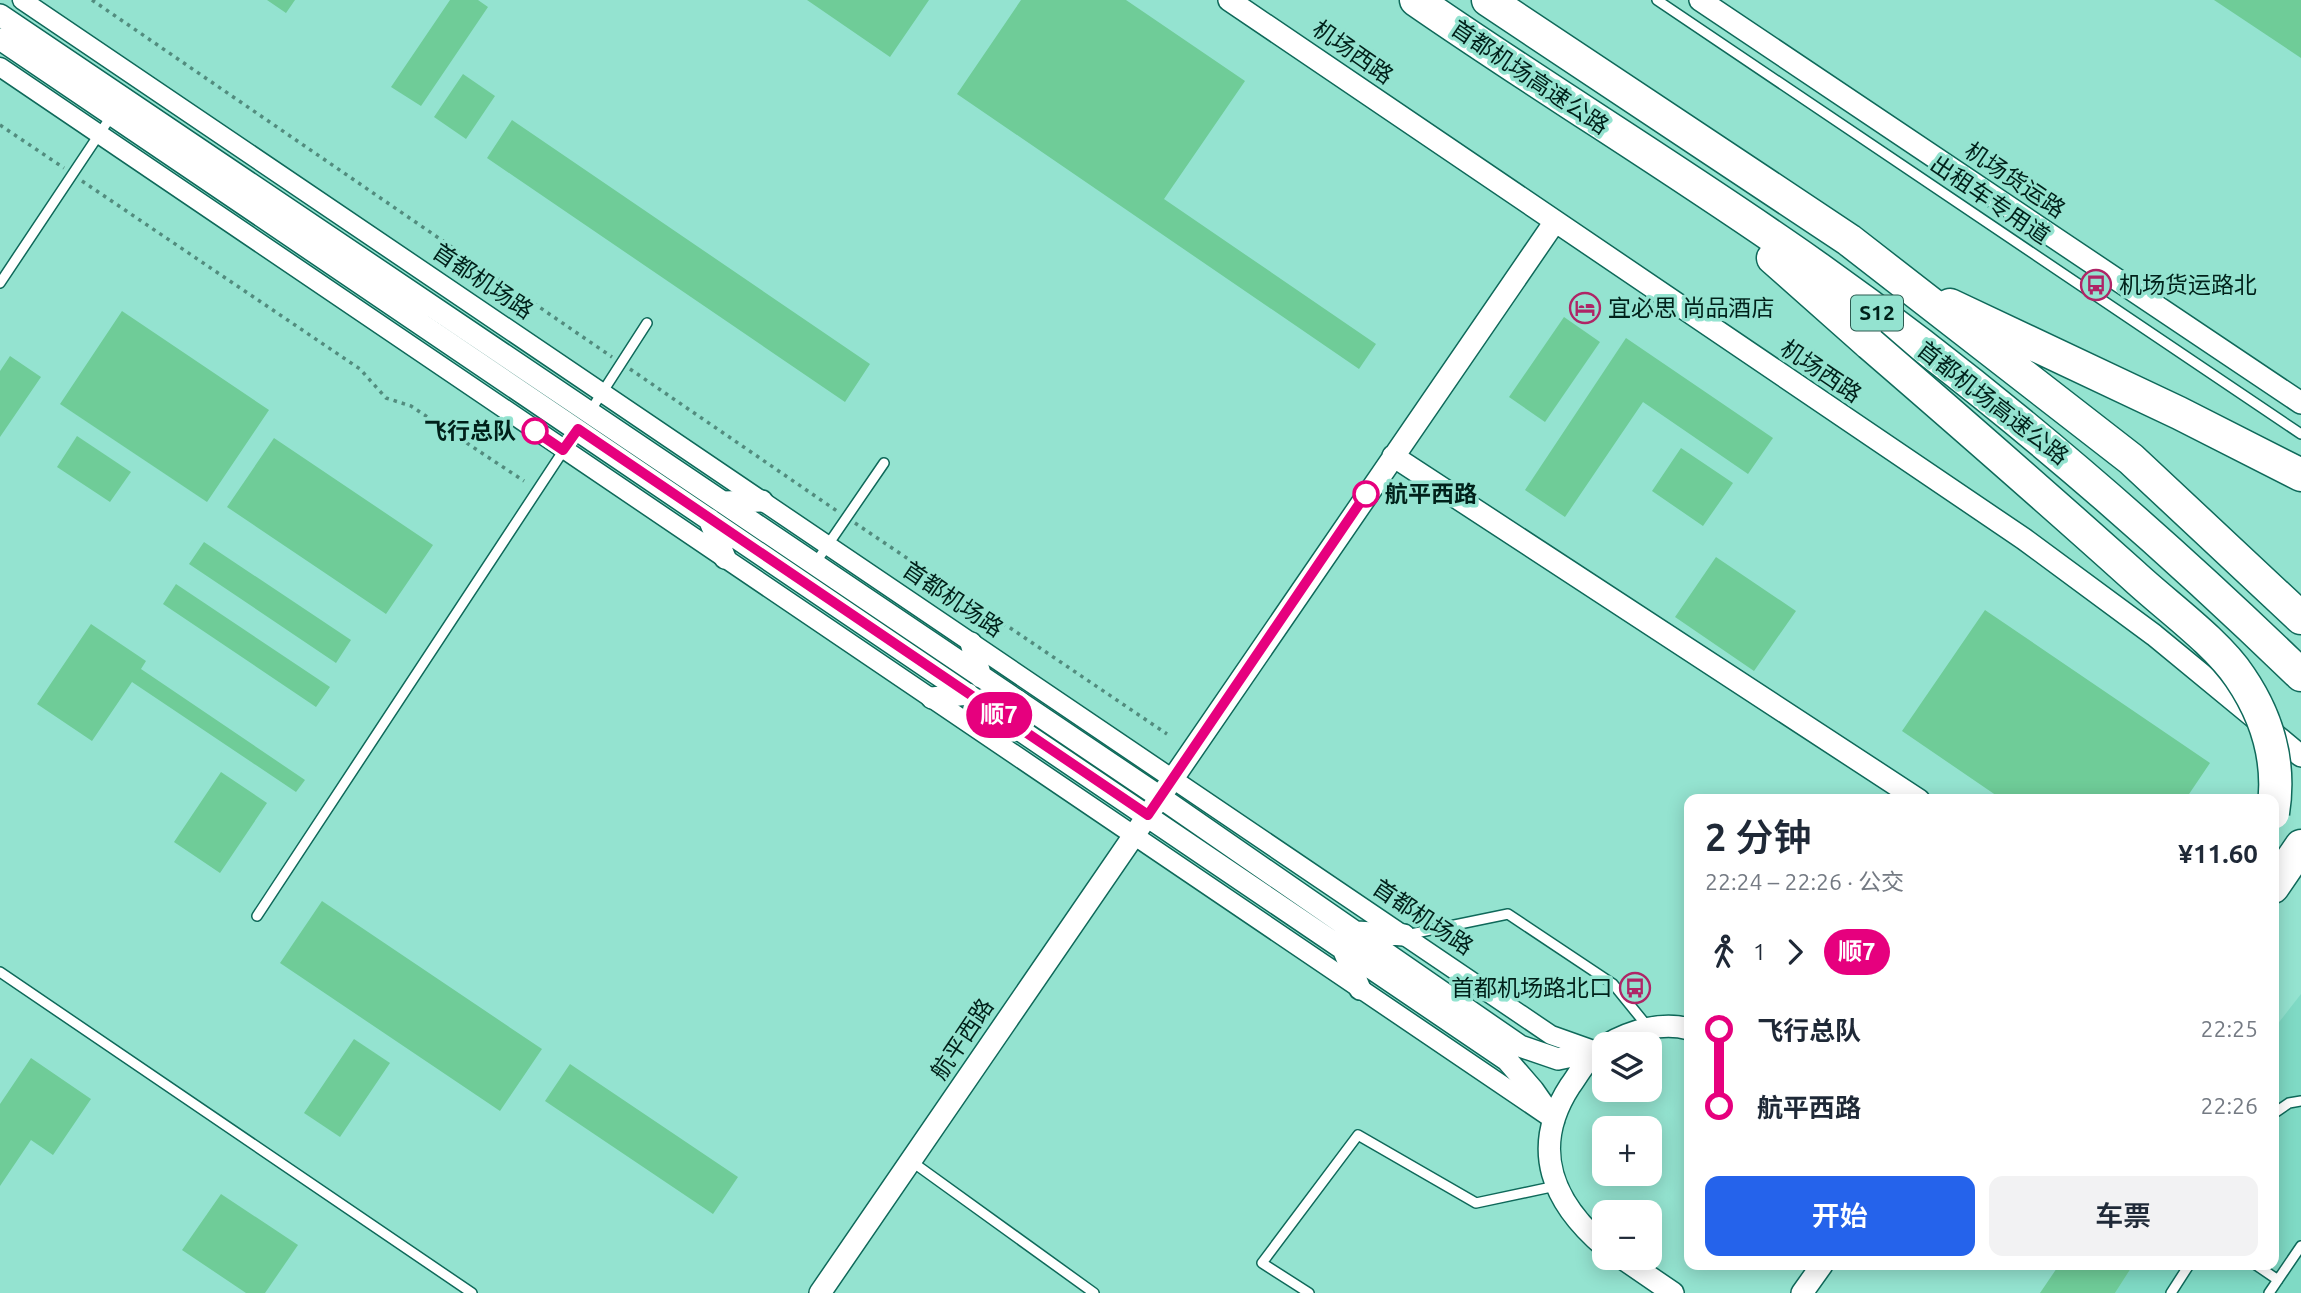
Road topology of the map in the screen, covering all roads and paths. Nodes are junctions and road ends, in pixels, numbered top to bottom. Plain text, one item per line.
1 (22, 0) edge
2 (1229, 0) edge
3 (1416, 0) edge
4 (1488, 0) edge
5 (1657, 0) edge
6 (1700, 0) edge
7 (0, 15) edge
8 (0, 40) edge
9 (0, 67) edge
10 (117, 107) junction
11 (0, 125) edge
12 (98, 134) junction
13 (72, 174) junction
14 (1703, 192) junction
15 (1554, 223) junction
16 (0, 282) edge
17 (1912, 288) junction
18 (647, 323) dead end
19 (602, 392) junction
20 (2301, 403) edge
21 (583, 421) junction
22 (2301, 434) edge
23 (563, 450) junction
24 (1393, 456) junction
25 (884, 463) dead end
26 (2301, 475) edge
27 (524, 481) dead end
28 (762, 501) junction
29 (715, 510) junction
30 (828, 546) junction
31 (725, 558) junction
32 (809, 573) junction
33 (2301, 618) edge
34 (971, 643) junction
35 (2301, 675) edge
36 (981, 677) junction
37 (968, 694) junction
38 (932, 698) junction
39 (2301, 756) edge
40 (1910, 794) edge
41 (2275, 794) edge
42 (1160, 797) junction
43 (1134, 834) junction
44 (2301, 846) edge
45 (2279, 878) edge
46 (257, 916) dead end
47 (1404, 935) junction
48 (1349, 940) junction
49 (0, 972) edge
50 (1360, 989) junction
51 (1649, 1028) junction
52 (1684, 1029) edge
53 (1635, 1032) edge
54 (1592, 1045) edge
55 (1592, 1050) edge
56 (1592, 1060) edge
57 (2301, 1101) edge
58 (2279, 1110) edge
59 (1554, 1120) junction
60 (911, 1161) junction
61 (1556, 1186) junction
62 (1592, 1235) edge
63 (2301, 1246) edge
64 (1639, 1270) edge
65 (1818, 1270) edge
66 (2186, 1270) edge
67 (2263, 1270) edge
68 (2278, 1280) junction
69 (472, 1293) edge
70 (820, 1293) edge
71 (1094, 1293) edge
72 (1308, 1293) edge
73 (1673, 1293) edge
74 (1802, 1293) edge
75 (2171, 1293) edge
76 (2269, 1293) edge

1 - 19 street, 首都机场路
2 - 15 street, 机场西路
3 - 14 highway, 首都机场高速公路 / S12
4 - 17 highway, 首都机场高速公路 / S12
5 - 22 lane, 出租车专用道
6 - 20 street, 机场货运路
7 - 10 street, 首都机场路
8 - 10 street, 首都机场路
9 - 12 street
10 - 12 lane
10 - 21 street, 首都机场路
11 - 13 path
12 - 13 lane
12 - 23 street
13 - 16 lane
13 - 27 path
14 - 35 highway, 首都机场高速公路 / S12
14 - 41 highway, bridge
15 - 24 street, 航平西路
15 - 39 street, 机场西路
17 - 26 highway
17 - 33 highway, 首都机场高速公路 / S12
18 - 19 lane
19 - 21 lane
19 - 28 street, 首都机场路
21 - 23 lane
21 - 29 street, 首都机场路
23 - 31 street
23 - 46 lane
24 - 40 street
24 - 42 street, 航平西路
25 - 30 lane
28 - 29 street
28 - 30 street, 首都机场路
29 - 31 street
29 - 32 street, 首都机场路
30 - 32 lane
30 - 34 street, 首都机场路
31 - 38 street
32 - 36 street, 首都机场路
32 - 37 street, 首都机场路
34 - 36 street
34 - 42 street, 首都机场路
36 - 42 street, 首都机场路
37 - 38 street
37 - 42 street, 首都机场路
38 - 43 street
42 - 43 street, 航平西路
42 - 47 street, 首都机场路
42 - 48 street, 首都机场路
43 - 50 street
43 - 60 street, 航平西路
44 - 45 highway
47 - 48 street
47 - 51 lane
47 - 54 street, 首都机场路
48 - 50 street
48 - 55 street, 首都机场路
48 - 59 street, 首都机场路
49 - 69 lane
50 - 59 street
51 - 52 street
51 - 53 street
56 - 59 street
57 - 58 lane
59 - 61 street
60 - 70 street, 航平西路
60 - 71 lane
61 - 62 street
61 - 72 lane
63 - 68 lane
64 - 73 street
65 - 74 street
66 - 75 lane
67 - 68 lane
68 - 76 lane

